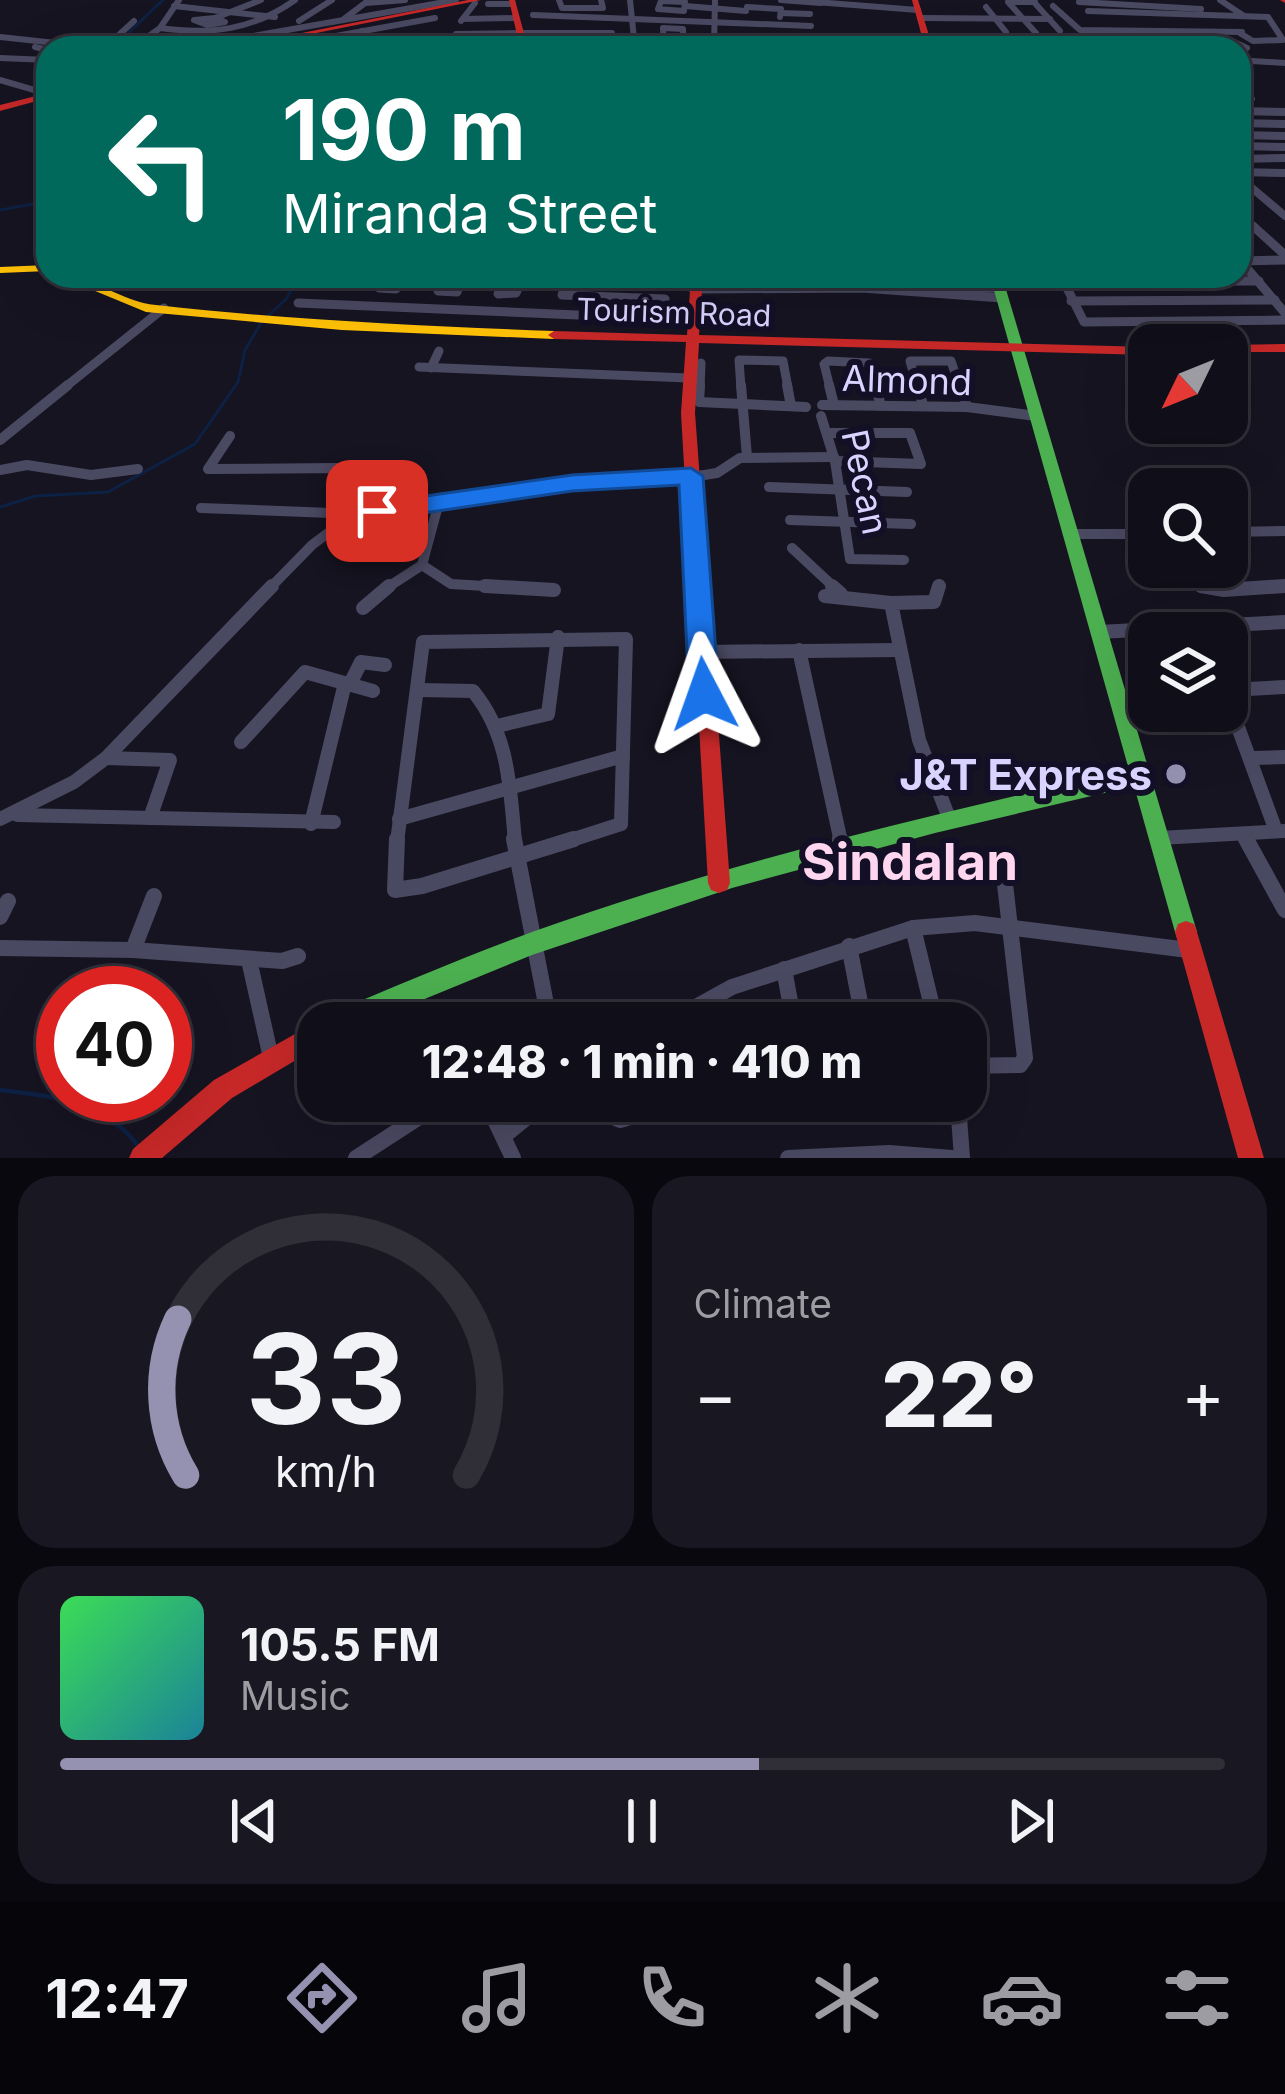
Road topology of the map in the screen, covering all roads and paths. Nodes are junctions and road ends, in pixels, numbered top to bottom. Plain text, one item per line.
1 (261, 0) edge
2 (295, 0) edge
3 (332, 0) edge
4 (402, 0) edge
5 (559, 0) edge
6 (601, 0) edge
7 (630, 0) edge
8 (781, 0) edge
9 (1220, 0) edge
10 (811, 1) edge
11 (999, 1) edge
12 (1034, 1) edge
13 (367, 2) edge
14 (1008, 2) edge
15 (1079, 2) edge
16 (177, 3) edge
17 (715, 4) edge
18 (686, 6) dead end
19 (986, 7) dead end
20 (918, 9) edge
21 (1232, 9) junction
22 (450, 10) edge
23 (235, 11) junction
24 (1088, 11) junction
25 (580, 12) junction
26 (811, 14) junction
27 (272, 16) junction
28 (631, 16) junction
29 (1244, 16) junction
30 (1021, 18) junction
31 (215, 19) dead end
32 (994, 19) junction
33 (1050, 19) junction
34 (1095, 19) junction
35 (343, 20) junction
36 (134, 21) dead end
37 (715, 22) junction
38 (521, 23) edge
39 (398, 24) junction
40 (605, 26) dead end
41 (380, 27) junction
42 (160, 28) junction
43 (1277, 29) junction
44 (363, 30) junction
45 (1105, 30) junction
46 (312, 32) edge
47 (1006, 32) dead end
48 (1060, 32) dead end
49 (345, 33) junction
50 (612, 33) dead end
51 (1036, 33) dead end
52 (456, 34) dead end
53 (118, 36) edge
54 (149, 36) edge
55 (280, 36) edge
56 (342, 36) edge
57 (357, 36) edge
58 (373, 36) edge
59 (390, 36) edge
60 (409, 36) edge
61 (424, 36) edge
62 (472, 36) edge
63 (580, 36) edge
64 (634, 36) edge
65 (662, 36) edge
66 (683, 36) edge
67 (715, 36) edge
68 (1110, 36) edge
69 (0, 37) edge
70 (36, 43) edge
71 (0, 58) edge
72 (36, 60) edge
73 (1251, 61) edge
74 (1285, 63) edge
75 (1, 81) edge
76 (21, 86) junction
77 (0, 91) edge
78 (36, 91) edge
79 (36, 98) edge
80 (0, 108) edge
81 (1251, 111) edge
82 (1285, 112) edge
83 (1251, 124) edge
84 (1285, 124) edge
85 (1251, 135) edge
86 (1285, 136) edge
87 (1251, 146) edge
88 (1285, 147) edge
89 (1285, 158) edge
90 (1251, 159) edge
91 (1256, 159) junction
92 (1274, 173) junction
93 (1251, 174) edge
94 (1285, 178) edge
95 (1251, 186) edge
96 (1285, 216) edge
97 (1251, 225) edge
98 (1285, 258) edge
99 (1251, 260) edge
100 (36, 271) edge
101 (0, 272) edge
102 (1251, 272) edge
103 (1251, 281) edge
104 (1259, 281) junction
105 (91, 288) edge
106 (110, 288) edge
107 (564, 288) edge
108 (606, 288) edge
109 (683, 288) edge
110 (868, 288) edge
111 (999, 288) edge
112 (1066, 288) edge
113 (601, 297) junction
114 (665, 299) dead end
115 (1275, 300) junction
116 (1071, 301) junction
117 (298, 303) dead end
118 (161, 308) junction
119 (1285, 316) edge
120 (692, 332) junction
121 (1017, 345) junction
122 (1128, 348) edge
123 (1248, 348) edge
124 (1285, 348) edge
125 (439, 351) dead end
126 (701, 363) dead end
127 (688, 378) junction
128 (742, 404) junction
129 (923, 405) junction
130 (791, 406) junction
131 (880, 406) junction
132 (967, 407) junction
133 (825, 408) junction
134 (1035, 413) junction
135 (827, 433) junction
136 (230, 436) dead end
137 (0, 440) edge
138 (747, 457) junction
139 (835, 459) junction
140 (138, 469) dead end
141 (0, 470) edge
142 (694, 476) junction
143 (769, 487) dead end
144 (838, 490) junction
145 (907, 492) dead end
146 (439, 502) junction
147 (200, 508) dead end
148 (334, 519) junction
149 (790, 520) dead end
150 (845, 523) junction
151 (911, 524) dead end
152 (1285, 531) edge
153 (1248, 532) edge
154 (1070, 534) junction
155 (1128, 534) edge
156 (791, 548) dead end
157 (904, 560) dead end
158 (422, 565) junction
159 (939, 585) dead end
160 (1285, 586) edge
161 (1248, 587) edge
162 (1198, 588) edge
163 (1229, 588) edge
164 (554, 590) dead end
165 (891, 603) junction
166 (363, 608) dead end
167 (1285, 622) edge
168 (1248, 625) edge
169 (1128, 631) edge
170 (1099, 632) junction
171 (558, 637) junction
172 (799, 650) junction
173 (897, 650) junction
174 (701, 652) junction
175 (385, 664) dead end
176 (347, 684) junction
177 (1285, 687) edge
178 (418, 690) junction
179 (373, 691) dead end
180 (1248, 691) edge
181 (497, 726) junction
182 (1242, 732) edge
183 (241, 742) dead end
184 (622, 756) junction
185 (1285, 757) edge
186 (106, 758) junction
187 (1253, 758) junction
188 (1139, 772) junction
189 (511, 787) junction
190 (5, 817) edge
191 (151, 818) junction
192 (949, 818) junction
193 (400, 819) junction
194 (334, 822) dead end
195 (311, 824) junction
196 (1281, 831) edge
197 (1244, 836) junction
198 (1158, 838) junction
199 (842, 846) junction
200 (516, 858) junction
201 (718, 884) junction
202 (1005, 884) dead end
203 (154, 896) dead end
204 (1285, 910) edge
205 (913, 928) junction
206 (1013, 928) junction
207 (532, 942) junction
208 (849, 946) junction
209 (0, 948) edge
210 (133, 950) junction
211 (1188, 950) junction
212 (298, 956) dead end
213 (249, 959) junction
214 (784, 968) junction
215 (384, 1002) edge
216 (545, 1002) edge
217 (705, 1002) edge
218 (790, 1002) edge
219 (860, 1002) edge
220 (931, 1002) edge
221 (297, 1044) edge
222 (271, 1058) junction
223 (987, 1066) edge
224 (412, 1122) edge
225 (498, 1122) edge
226 (521, 1122) edge
227 (959, 1122) edge
228 (505, 1135) junction
229 (889, 1155) edge
230 (142, 1158) edge
231 (356, 1158) edge
232 (513, 1158) edge
233 (790, 1158) edge
234 (952, 1158) edge
235 (962, 1158) edge
236 (1251, 1158) edge

1 - 23 street
2 - 27 street
3 - 46 street
4 - 13 street
5 - 25 street
6 - 25 street
7 - 28 street
8 - 10 street
9 - 21 street
10 - 20 street
10 - 26 street
11 - 14 street
12 - 14 street
12 - 33 street
13 - 35 street
14 - 30 street
15 - 21 street
15 - 24 street
15 - 45 street
16 - 23 street
16 - 42 street
17 - 18 street
17 - 26 street
17 - 37 street
19 - 32 street
20 - 32 street
21 - 29 street
22 - 35 street
22 - 38 street
22 - 38 street
22 - 39 street
22 - 46 main road
22 - 60 street
22 - 61 street
23 - 27 street
23 - 31 street
24 - 29 street
24 - 34 street
25 - 28 street
25 - 38 street
26 - 37 street
27 - 42 street
27 - 46 street
28 - 37 street
28 - 64 street
29 - 43 street
30 - 32 street
30 - 33 street
30 - 51 street
32 - 47 street
33 - 48 street
34 - 43 street
34 - 45 street
35 - 46 street
35 - 46 street
36 - 53 street
37 - 67 street
38 - 40 street
38 - 50 street
38 - 52 street
38 - 62 street
38 - 63 street
39 - 41 street
39 - 59 street
41 - 44 street
41 - 58 street
42 - 54 street
43 - 45 street
44 - 49 street
44 - 57 street
45 - 68 street
46 - 49 street
46 - 55 street
49 - 56 street
65 - 66 street
69 - 70 street
71 - 72 street
73 - 74 street
75 - 76 street
76 - 77 street
76 - 78 street
79 - 80 main road
81 - 82 street
83 - 84 street
85 - 86 street
87 - 88 street
89 - 91 street
90 - 91 street
91 - 92 street
92 - 93 street
92 - 94 street
95 - 96 street
97 - 98 street
98 - 99 street
100 - 101 main road
102 - 104 street
103 - 104 street
104 - 115 street
105 - 118 main road, Tourism Road
106 - 118 main road, Tourism Road
107 - 113 street
108 - 113 street
109 - 120 main road
110 - 111 street
111 - 121 main road
112 - 116 street
113 - 114 street
115 - 116 street
115 - 119 street
116 - 119 street
117 - 120 street
118 - 120 main road, Tourism Road
118 - 137 street
120 - 121 main road, Tourism Road
120 - 127 main road
121 - 122 main road, Tourism Road
121 - 134 main road
123 - 124 main road
125 - 127 street
126 - 128 street, Almond
127 - 142 main road
128 - 130 street, Almond
128 - 130 street
128 - 138 street
129 - 131 street, Almond
129 - 132 street, Almond
129 - 132 street
130 - 133 street, Almond
131 - 133 street, Almond
131 - 133 street, Pecan
132 - 134 street, Almond
133 - 135 street, Pecan
134 - 154 main road
135 - 139 street, Pecan
135 - 139 street
136 - 148 street
138 - 139 street
138 - 142 street
139 - 144 street, Pecan
140 - 141 street
142 - 146 street
142 - 174 main road
143 - 144 street
144 - 145 street
144 - 150 street, Pecan
146 - 148 street
146 - 158 street
147 - 148 street
148 - 186 street
149 - 150 street
150 - 151 street
150 - 157 street, Pecan
152 - 153 street
154 - 155 street
154 - 170 main road
156 - 165 street
158 - 164 street
158 - 166 street
159 - 165 street
160 - 161 street
162 - 163 street
165 - 173 street
167 - 168 street
169 - 170 street
170 - 188 main road
171 - 178 street
171 - 181 street
171 - 184 street
172 - 173 street
172 - 174 street
172 - 199 street
173 - 192 street
174 - 201 main road
175 - 176 street
176 - 179 street
176 - 183 street
176 - 195 street
177 - 180 street
178 - 181 street
178 - 193 street
181 - 189 street
182 - 187 street
184 - 189 street
184 - 200 street
185 - 187 street
186 - 190 street
186 - 191 street
187 - 196 street
188 - 192 main road
188 - 198 main road
189 - 193 street
189 - 200 street
190 - 191 street
191 - 195 street
192 - 199 main road
193 - 200 street
194 - 195 street
196 - 197 street
197 - 198 street
197 - 204 street
198 - 211 main road
199 - 201 main road
200 - 207 street
201 - 207 main road
202 - 206 street
203 - 210 street
205 - 206 street
205 - 208 street
205 - 220 street
206 - 211 street
206 - 223 street
207 - 215 main road
207 - 216 street
208 - 214 street
208 - 219 street
209 - 210 street
210 - 213 street
211 - 236 main road
212 - 213 street
213 - 222 street
214 - 217 street
214 - 218 street
221 - 222 main road
222 - 230 main road
224 - 231 street
225 - 228 street
226 - 228 street
227 - 235 street
228 - 232 street
229 - 233 street
229 - 234 street

